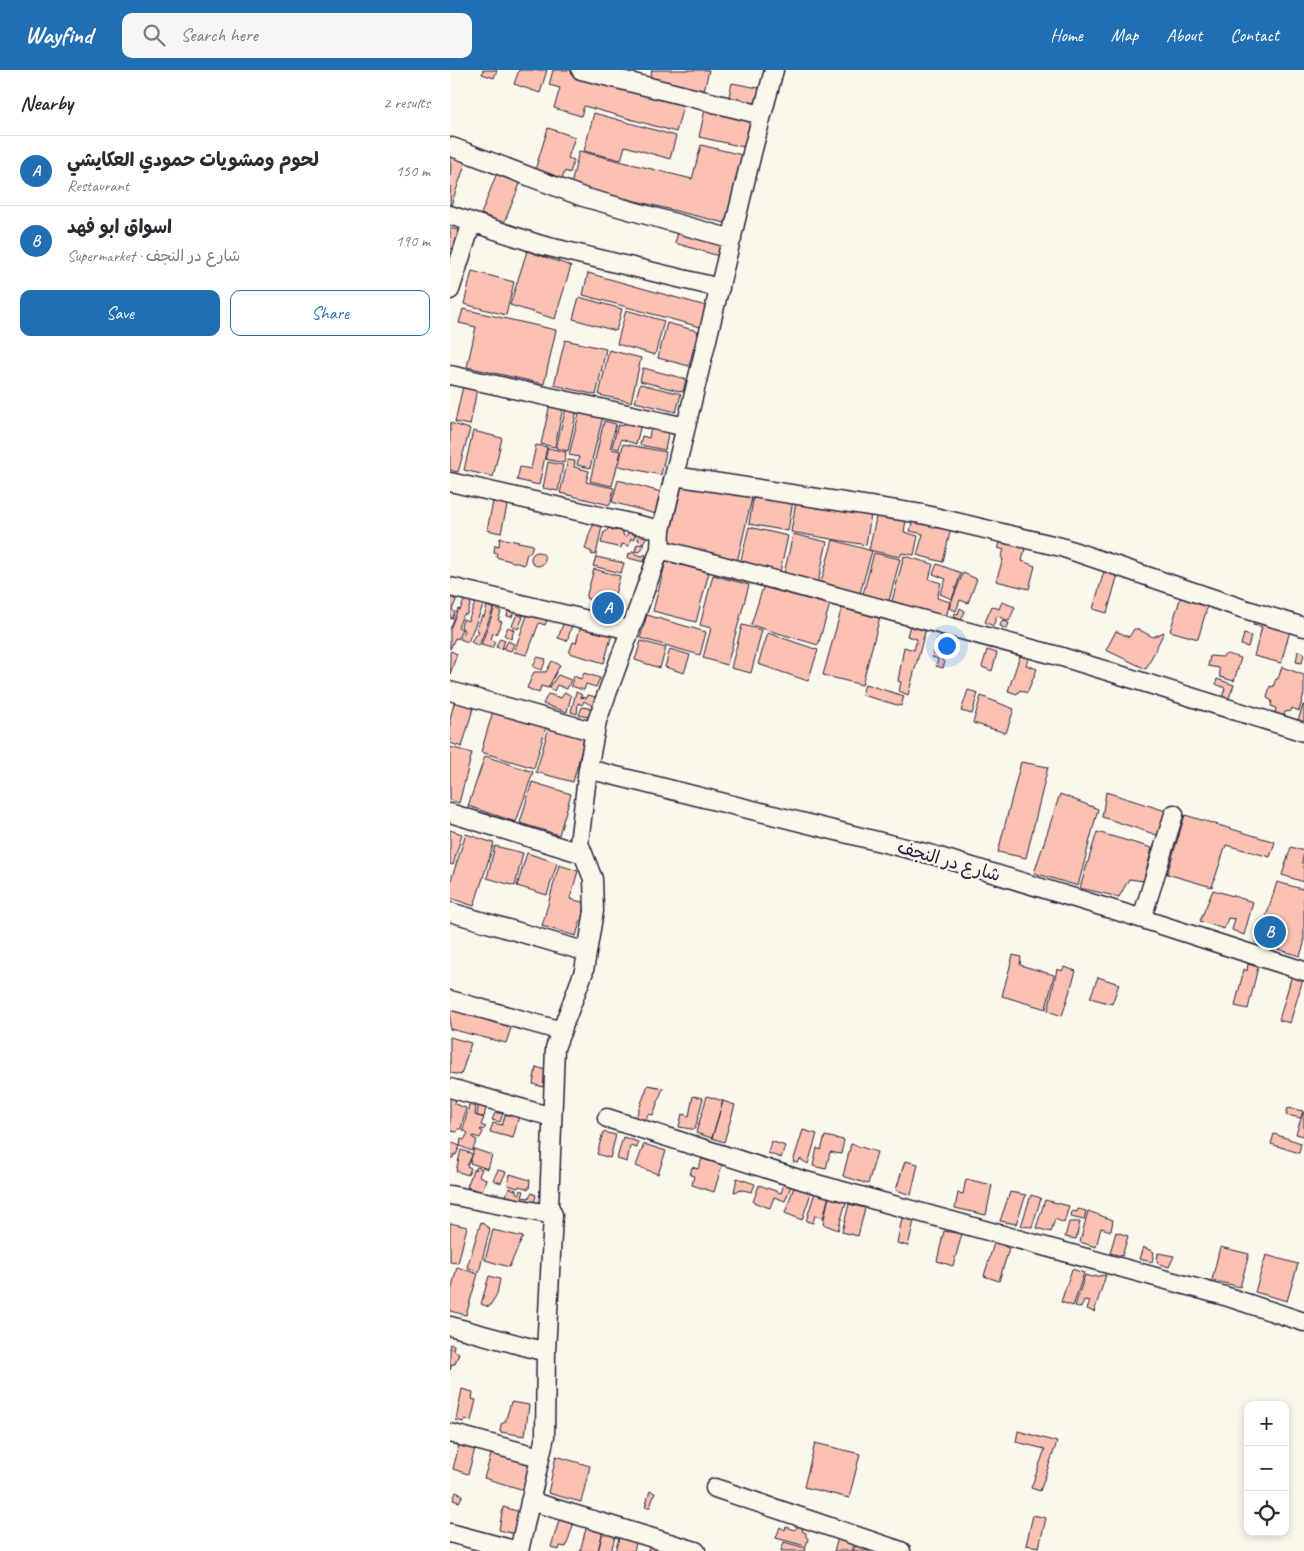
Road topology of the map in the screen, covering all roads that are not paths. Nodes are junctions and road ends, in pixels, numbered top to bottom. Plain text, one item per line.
1 (581, 70) edge
2 (774, 70) edge
3 (762, 115) junction
4 (452, 147) dead end
5 (450, 215) edge
6 (472, 222) junction
7 (732, 239) junction
8 (720, 288) junction
9 (450, 290) edge
10 (450, 375) edge
11 (686, 427) junction
12 (674, 476) junction
13 (450, 482) edge
14 (661, 530) junction
15 (660, 549) junction
16 (450, 587) edge
17 (1304, 627) edge
18 (630, 630) junction
19 (450, 691) edge
20 (595, 732) junction
21 (1304, 732) edge
22 (588, 769) junction
23 (450, 813) edge
24 (1174, 814) dead end
25 (583, 854) junction
26 (450, 912) edge
27 (1142, 918) junction
28 (587, 952) junction
29 (1304, 971) edge
30 (450, 1000) edge
31 (562, 1031) junction
32 (450, 1088) edge
33 (552, 1117) junction
34 (606, 1118) dead end
35 (450, 1195) edge
36 (553, 1215) junction
37 (1304, 1322) edge
38 (450, 1326) edge
39 (546, 1352) junction
40 (450, 1433) edge
41 (540, 1457) junction
42 (715, 1488) dead end
43 (530, 1501) junction
44 (450, 1533) edge
45 (518, 1551) edge
46 (696, 1551) edge
47 (901, 1551) edge

1 - 3 street
2 - 3 street
3 - 7 street
4 - 7 street
5 - 6 street
6 - 8 street
6 - 9 street
7 - 8 street
8 - 11 street
10 - 11 street
11 - 12 street
12 - 14 street
12 - 17 street
13 - 14 street
14 - 15 street
15 - 18 street
15 - 21 street
16 - 18 street
18 - 20 street
19 - 20 street
20 - 22 street
22 - 25 street
22 - 27 street, شارع در النجف
23 - 25 street
24 - 27 street
25 - 28 street
26 - 28 street
27 - 29 street, شارع در النجف
28 - 31 street
30 - 31 street
31 - 33 street
32 - 33 street
33 - 36 street
34 - 37 street
35 - 36 street
36 - 39 street
38 - 39 street
39 - 41 street
40 - 41 street
41 - 43 street
42 - 47 street
43 - 45 street
43 - 46 street
44 - 45 street

